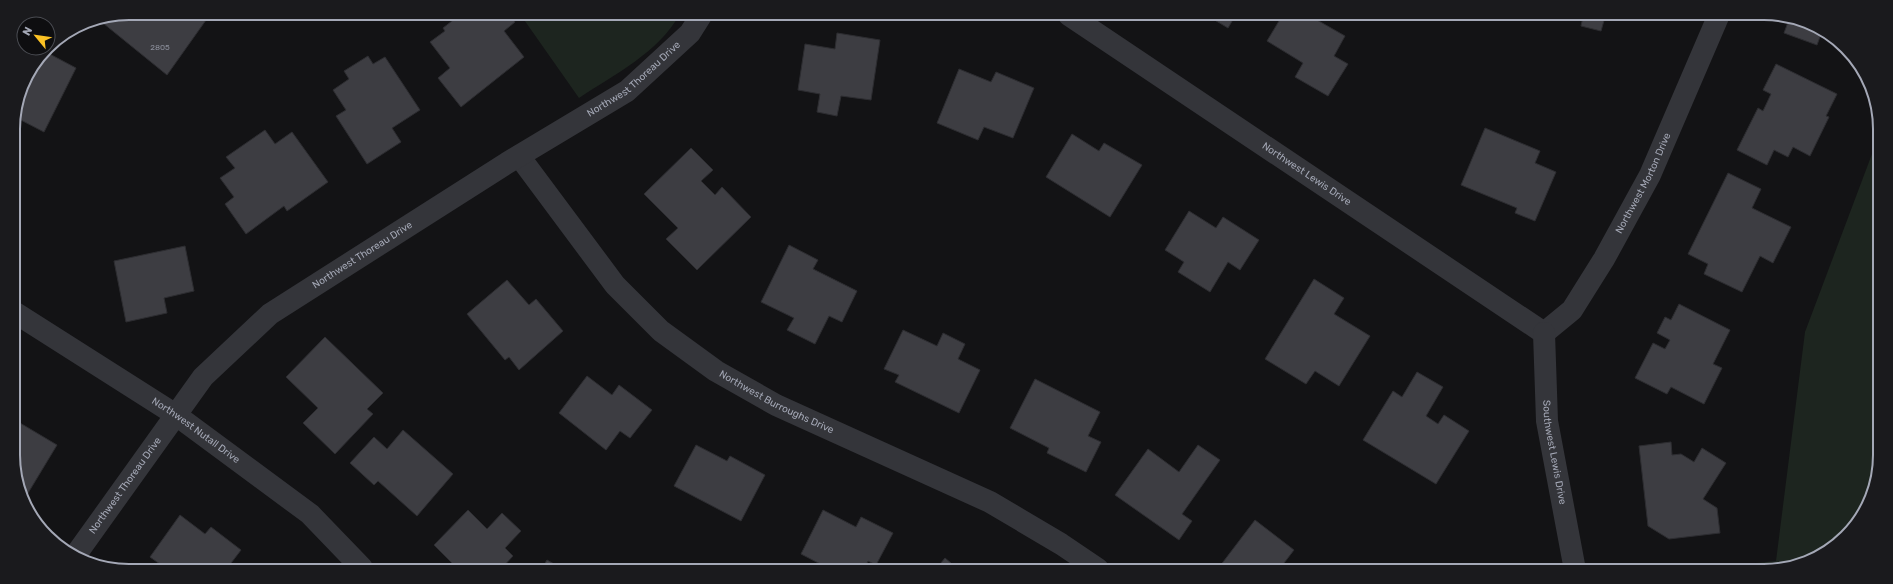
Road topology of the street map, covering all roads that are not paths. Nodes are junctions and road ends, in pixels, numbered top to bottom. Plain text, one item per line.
1 (698, 20) edge
2 (1076, 20) edge
3 (1717, 20) edge
4 (519, 156) junction
5 (20, 316) edge
6 (1544, 333) junction
7 (176, 415) junction
8 (78, 551) edge
9 (358, 564) edge
10 (1091, 564) edge
11 (1574, 564) edge

1 - 4 street, Northwest Thoreau Drive
2 - 6 street, Northwest Lewis Drive
3 - 6 street, Northwest Morton Drive
4 - 7 street, Northwest Thoreau Drive
4 - 10 street, Northwest Burroughs Drive
5 - 7 street, Northwest Nutall Drive
6 - 11 street, Southwest Lewis Drive
7 - 8 street, Northwest Thoreau Drive
7 - 9 street, Northwest Nutall Drive

